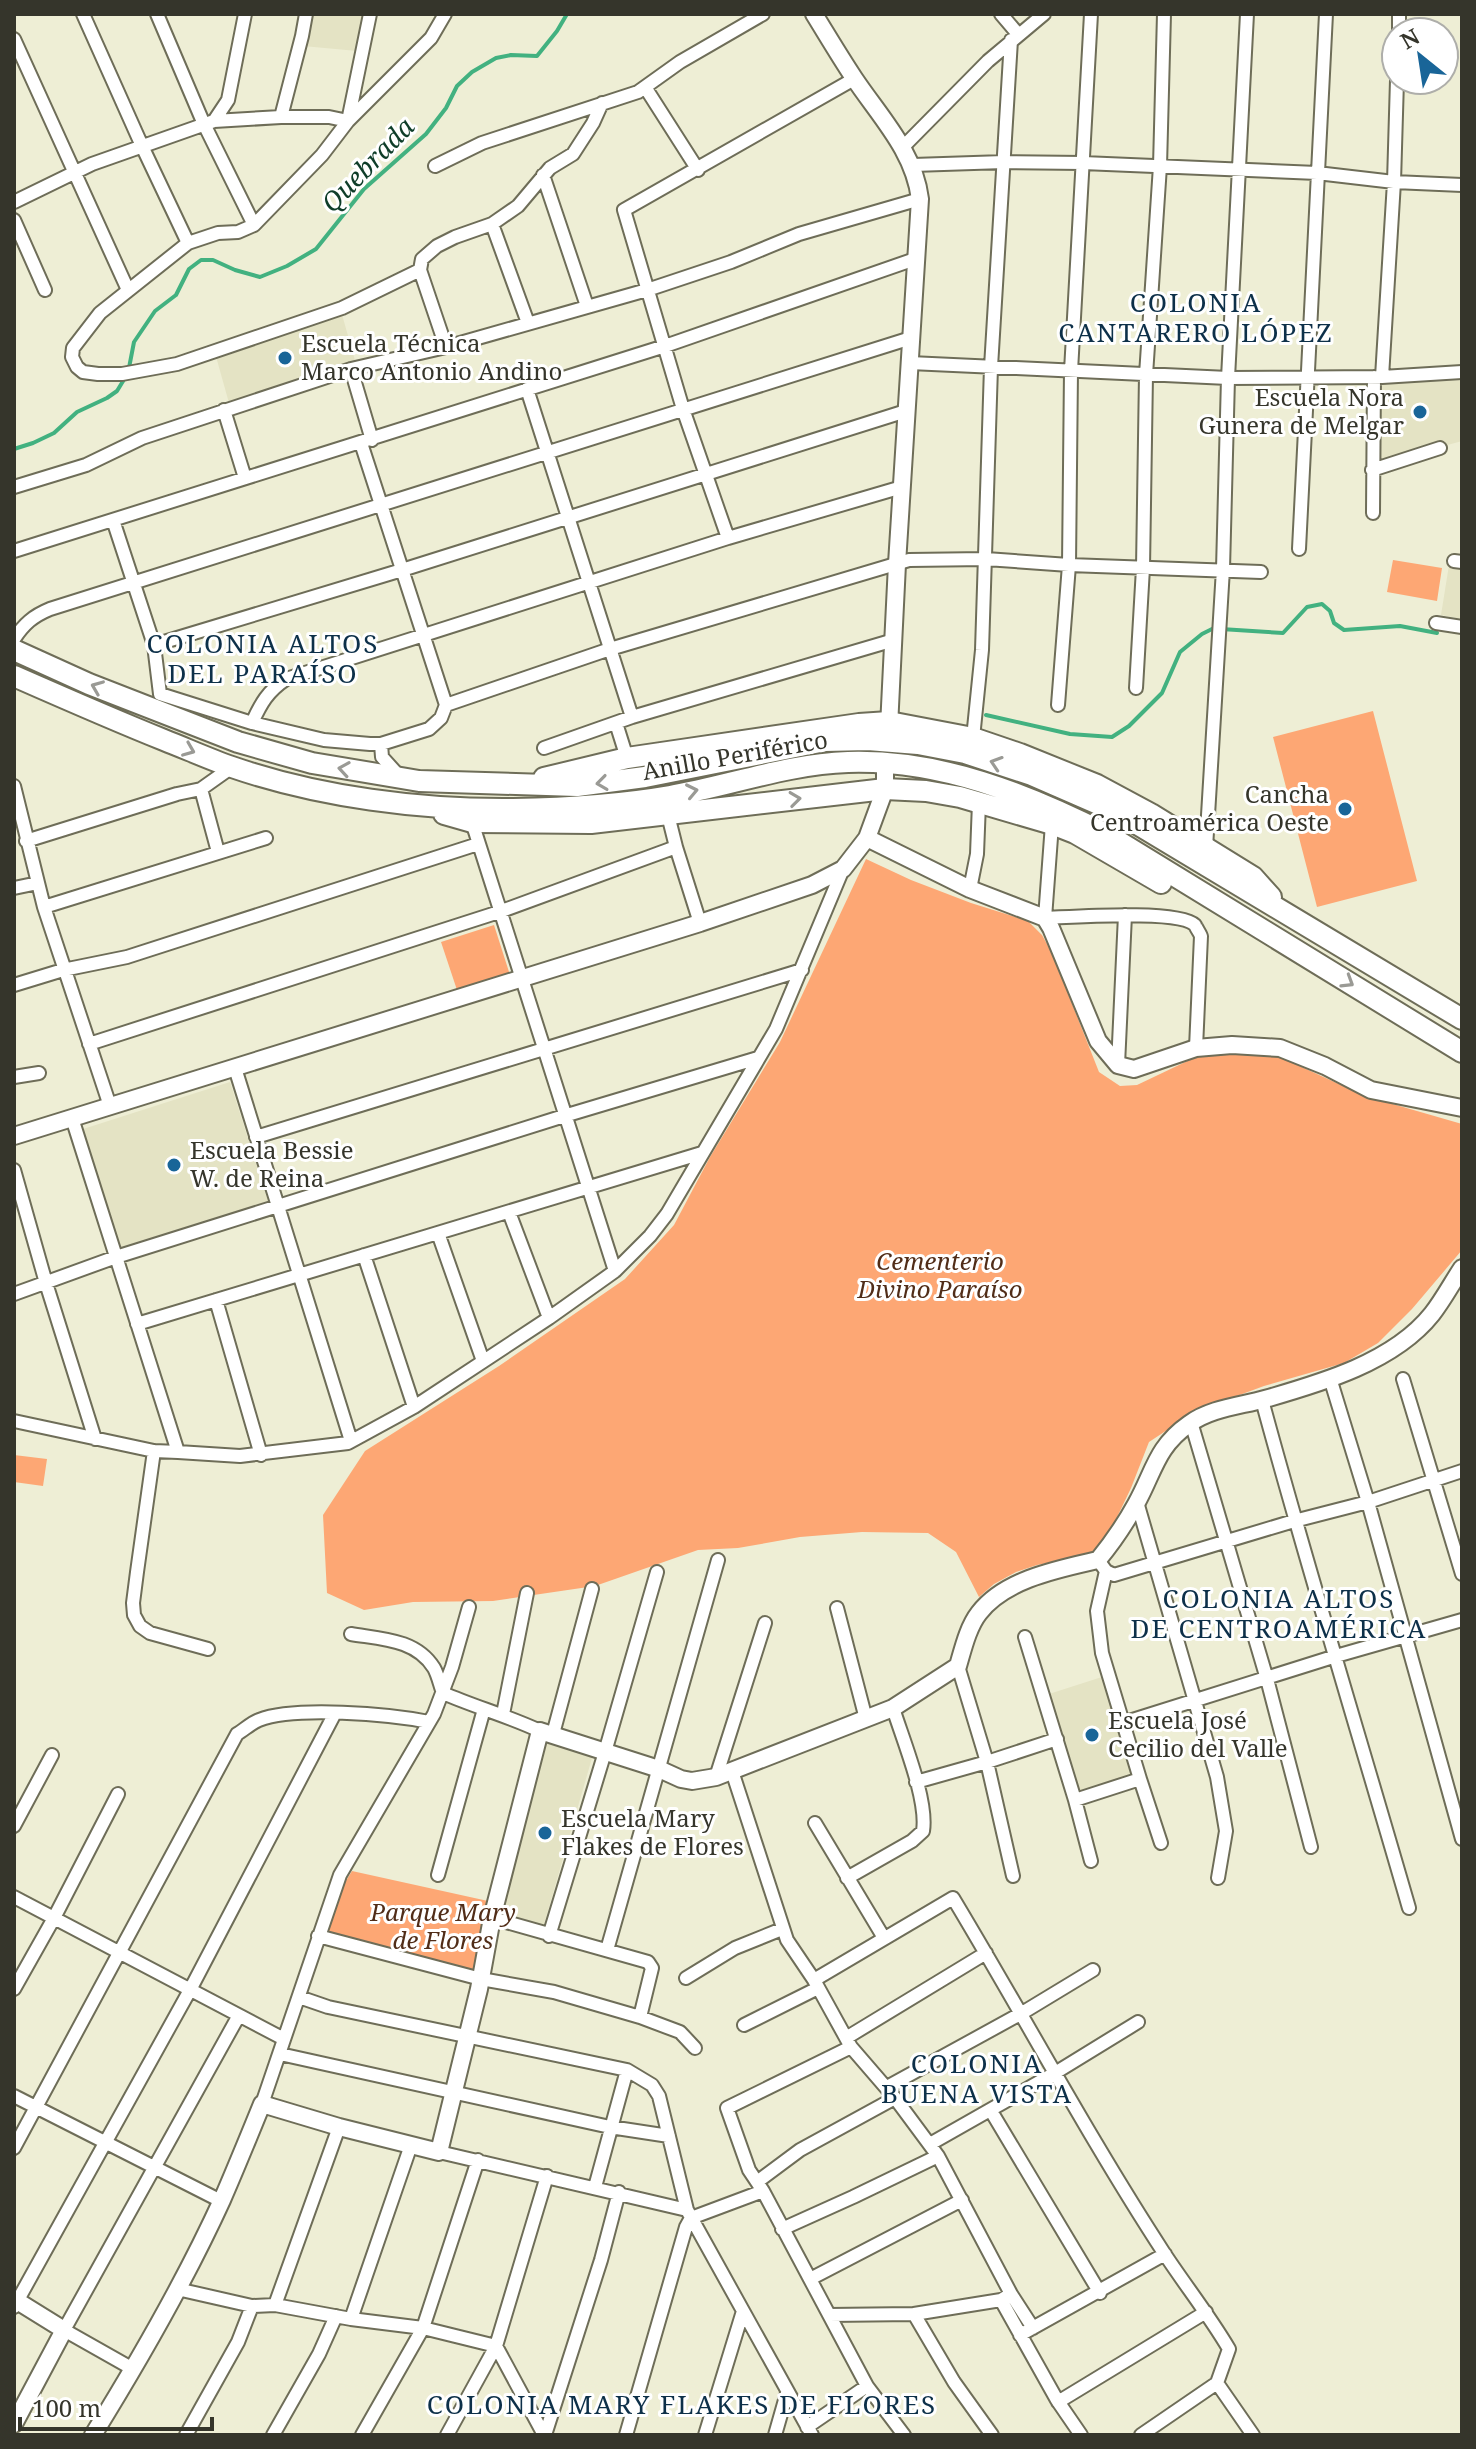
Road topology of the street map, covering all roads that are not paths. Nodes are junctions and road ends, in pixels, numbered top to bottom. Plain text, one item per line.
1 (83, 14) edge
2 (157, 14) edge
3 (245, 14) edge
4 (306, 14) edge
5 (370, 14) edge
6 (445, 14) edge
7 (763, 14) edge
8 (814, 14) edge
9 (1001, 14) edge
10 (1044, 14) edge
11 (1091, 14) edge
12 (1164, 14) edge
13 (1247, 14) edge
14 (1326, 14) edge
15 (1014, 37) junction
16 (14, 39) edge
17 (854, 79) junction
18 (645, 87) junction
19 (1397, 96) edge
20 (602, 103) junction
21 (281, 117) junction
22 (207, 121) junction
23 (348, 121) junction
24 (140, 141) junction
25 (903, 147) junction
26 (1004, 162) junction
27 (1083, 163) junction
28 (913, 165) junction
29 (435, 166) dead end
30 (1160, 166) junction
31 (698, 170) junction
32 (1239, 171) junction
33 (75, 172) junction
34 (1317, 173) junction
35 (543, 175) junction
36 (1394, 182) junction
37 (1462, 185) edge
38 (920, 199) junction
39 (14, 202) edge
40 (14, 220) edge
41 (492, 224) junction
42 (254, 225) junction
43 (188, 243) junction
44 (915, 259) junction
45 (420, 270) junction
46 (45, 290) dead end
47 (128, 290) junction
48 (647, 290) junction
49 (587, 306) junction
50 (528, 323) junction
51 (911, 338) junction
52 (665, 346) junction
53 (446, 347) junction
54 (910, 363) junction
55 (991, 367) junction
56 (351, 369) junction
57 (1071, 371) junction
58 (1462, 372) edge
59 (1146, 375) junction
60 (1378, 377) junction
61 (1228, 378) junction
62 (1309, 378) junction
63 (527, 389) junction
64 (683, 409) junction
65 (224, 410) junction
66 (906, 411) junction
67 (367, 441) junction
68 (1440, 448) dead end
69 (547, 453) junction
70 (1372, 470) junction
71 (705, 473) junction
72 (245, 478) junction
73 (14, 487) edge
74 (902, 487) junction
75 (383, 505) junction
76 (1373, 513) dead end
77 (566, 517) junction
78 (113, 520) junction
79 (728, 538) junction
80 (1299, 549) dead end
81 (14, 551) edge
82 (986, 559) junction
83 (897, 564) junction
84 (1069, 565) junction
85 (1143, 568) junction
86 (1223, 569) junction
87 (402, 570) junction
88 (1261, 572) dead end
89 (132, 583) junction
90 (589, 583) junction
91 (1436, 623) dead end
92 (1462, 627) edge
93 (423, 637) junction
94 (14, 639) edge
95 (894, 640) junction
96 (154, 645) junction
97 (610, 649) junction
98 (14, 650) edge
99 (14, 676) edge
100 (1136, 688) dead end
101 (446, 705) junction
102 (1058, 705) dead end
103 (632, 717) junction
104 (252, 723) junction
105 (616, 723) junction
106 (889, 724) junction
107 (973, 738) junction
108 (381, 744) junction
109 (544, 748) dead end
110 (627, 758) junction
111 (232, 767) junction
112 (401, 778) junction
113 (885, 781) junction
114 (514, 785) junction
115 (14, 786) edge
116 (201, 789) junction
117 (979, 803) junction
118 (413, 805) junction
119 (668, 815) junction
120 (18, 818) edge
121 (472, 822) junction
122 (1052, 824) junction
123 (266, 838) dead end
124 (867, 838) junction
125 (26, 841) junction
126 (478, 844) junction
127 (676, 847) junction
128 (1206, 848) junction
129 (218, 852) junction
130 (843, 869) junction
131 (38, 883) junction
132 (14, 888) edge
133 (970, 889) junction
134 (44, 907) junction
135 (499, 912) junction
136 (1288, 914) junction
137 (1125, 915) junction
138 (1045, 918) junction
139 (700, 923) junction
140 (1282, 941) junction
141 (63, 970) junction
142 (802, 970) junction
143 (521, 979) junction
144 (14, 985) edge
145 (1462, 1019) edge
146 (89, 1044) junction
147 (1196, 1048) junction
148 (545, 1049) junction
149 (1462, 1052) edge
150 (758, 1058) junction
151 (1118, 1065) junction
152 (235, 1068) junction
153 (39, 1073) dead end
154 (14, 1077) edge
155 (110, 1106) junction
156 (1462, 1108) edge
157 (564, 1116) junction
158 (72, 1118) junction
159 (14, 1136) edge
160 (256, 1137) junction
161 (702, 1153) junction
162 (14, 1170) edge
163 (587, 1188) junction
164 (278, 1206) junction
165 (509, 1212) junction
166 (438, 1233) junction
167 (364, 1255) junction
168 (116, 1257) junction
169 (1462, 1268) edge
170 (615, 1271) junction
171 (299, 1275) junction
172 (46, 1283) junction
173 (14, 1294) edge
174 (216, 1300) junction
175 (549, 1318) junction
176 (137, 1324) junction
177 (483, 1361) junction
178 (1330, 1378) junction
179 (1403, 1379) dead end
180 (1262, 1400) junction
181 (414, 1407) junction
182 (14, 1408) edge
183 (16, 1421) edge
184 (1191, 1422) junction
185 (95, 1439) junction
186 (351, 1441) junction
187 (154, 1451) junction
188 (178, 1452) junction
189 (261, 1455) junction
190 (1462, 1471) edge
191 (1435, 1480) junction
192 (1137, 1502) junction
193 (1368, 1502) junction
194 (1294, 1521) junction
195 (1226, 1541) junction
196 (718, 1560) dead end
197 (1156, 1564) junction
198 (1102, 1566) junction
199 (657, 1572) dead end
200 (1462, 1574) edge
201 (592, 1589) dead end
202 (527, 1593) dead end
203 (469, 1607) dead end
204 (837, 1608) dead end
205 (1462, 1620) edge
206 (765, 1623) dead end
207 (351, 1634) dead end
208 (1025, 1637) dead end
209 (1405, 1637) junction
210 (208, 1649) dead end
211 (1336, 1656) junction
212 (958, 1666) junction
213 (1267, 1679) junction
214 (443, 1693) junction
215 (1196, 1702) junction
216 (893, 1708) junction
217 (484, 1709) junction
218 (335, 1713) junction
219 (503, 1714) junction
220 (866, 1719) junction
221 (429, 1722) junction
222 (1123, 1723) junction
223 (546, 1732) junction
224 (1057, 1739) junction
225 (605, 1752) junction
226 (52, 1755) dead end
227 (987, 1762) junction
228 (659, 1769) junction
229 (724, 1774) junction
230 (1140, 1779) junction
231 (916, 1782) junction
232 (118, 1794) dead end
233 (1075, 1800) junction
234 (815, 1823) dead end
235 (14, 1826) edge
236 (1462, 1839) edge
237 (1161, 1843) dead end
238 (1311, 1847) dead end
239 (1091, 1861) dead end
240 (438, 1875) dead end
241 (1013, 1876) dead end
242 (847, 1878) junction
243 (1218, 1878) dead end
244 (14, 1897) edge
245 (1409, 1908) dead end
246 (54, 1918) junction
247 (492, 1918) junction
248 (782, 1929) junction
249 (318, 1936) junction
250 (549, 1936) junction
251 (884, 1938) junction
252 (607, 1950) junction
253 (986, 1953) junction
254 (120, 1954) junction
255 (1093, 1970) dead end
256 (686, 1978) dead end
257 (481, 1979) junction
258 (816, 1984) junction
259 (14, 1989) edge
260 (190, 1990) junction
261 (299, 1997) junction
262 (1022, 2013) junction
263 (238, 2017) junction
264 (640, 2017) junction
265 (1138, 2022) dead end
266 (744, 2025) dead end
267 (467, 2035) junction
268 (284, 2039) junction
269 (848, 2042) junction
270 (695, 2048) dead end
271 (280, 2054) junction
272 (627, 2070) junction
273 (1055, 2073) junction
274 (887, 2087) junction
275 (453, 2094) junction
276 (14, 2096) edge
277 (895, 2098) junction
278 (262, 2104) junction
279 (36, 2108) junction
280 (991, 2111) junction
281 (339, 2127) junction
282 (610, 2127) junction
283 (669, 2136) junction
284 (106, 2143) junction
285 (930, 2144) junction
286 (411, 2145) junction
287 (14, 2148) edge
288 (439, 2152) junction
289 (938, 2156) junction
290 (478, 2160) junction
291 (155, 2169) junction
292 (547, 2176) junction
293 (760, 2186) junction
294 (595, 2187) junction
295 (619, 2192) junction
296 (962, 2200) junction
297 (221, 2201) junction
298 (689, 2214) junction
299 (782, 2229) junction
300 (1165, 2254) junction
301 (810, 2279) junction
302 (177, 2289) junction
303 (1100, 2293) junction
304 (1006, 2297) junction
305 (15, 2302) edge
306 (275, 2305) junction
307 (252, 2306) junction
308 (743, 2311) junction
309 (1206, 2312) junction
310 (914, 2314) junction
311 (829, 2315) junction
312 (336, 2316) junction
313 (351, 2319) junction
314 (423, 2328) junction
315 (1033, 2328) junction
316 (64, 2330) junction
317 (1020, 2335) junction
318 (496, 2346) junction
319 (133, 2369) junction
320 (1217, 2383) junction
321 (867, 2386) junction
322 (787, 2393) junction
323 (1058, 2402) junction
324 (14, 2424) edge
325 (809, 2431) edge
326 (95, 2434) edge
327 (186, 2435) edge
328 (273, 2435) edge
329 (362, 2435) edge
330 (447, 2435) edge
331 (545, 2435) edge
332 (626, 2435) edge
333 (705, 2435) edge
334 (775, 2435) edge
335 (904, 2435) edge
336 (992, 2435) edge
337 (1081, 2435) edge
338 (1141, 2435) edge
339 (1253, 2435) edge

1 - 24 street
2 - 22 street
3 - 22 street
4 - 21 street
5 - 23 street
6 - 23 street
7 - 18 street
8 - 17 street
9 - 15 street
10 - 15 street
11 - 27 street
12 - 30 street
13 - 32 street
14 - 34 street
15 - 25 street
15 - 26 street
16 - 33 street
17 - 25 street
17 - 31 street
18 - 20 street
18 - 31 street
19 - 36 street
20 - 29 street
20 - 35 street
21 - 22 street
21 - 23 street
22 - 24 street
22 - 42 street
23 - 42 street
24 - 33 street
24 - 43 street
25 - 28 street
26 - 27 street
26 - 28 street
26 - 55 street
27 - 30 street
27 - 57 street
28 - 38 street
30 - 32 street
30 - 59 street
31 - 48 street
32 - 34 street
32 - 61 street
33 - 39 street
33 - 47 street
34 - 36 street
34 - 62 street
35 - 41 street
35 - 49 street
36 - 37 street
36 - 60 street
38 - 44 street
38 - 48 street
40 - 46 street
41 - 45 street
41 - 50 street
42 - 43 street
43 - 47 street
44 - 51 street
44 - 52 street
45 - 47 street
45 - 53 street
48 - 49 street
48 - 52 street
49 - 50 street
50 - 53 street
51 - 54 street
51 - 64 street
52 - 63 street
52 - 64 street
53 - 56 street
54 - 55 street
54 - 66 street
55 - 57 street
55 - 82 street
56 - 65 street
56 - 67 street
57 - 59 street
57 - 84 street
58 - 60 street
59 - 61 street
59 - 85 street
60 - 62 street
60 - 70 street
61 - 62 street
61 - 86 street
62 - 80 street
63 - 67 street
63 - 69 street
64 - 69 street
64 - 71 street
65 - 72 street
65 - 73 street
66 - 71 street
66 - 74 street
67 - 72 street
67 - 75 street
68 - 70 street
69 - 75 street
69 - 77 street
70 - 76 street
71 - 77 street
71 - 79 street
72 - 78 street
74 - 79 street
74 - 83 street
75 - 87 street
75 - 89 street
77 - 87 street
77 - 90 street
78 - 81 street
78 - 89 street
79 - 90 street
82 - 83 street
82 - 84 street
82 - 107 street
83 - 95 street
83 - 97 street
84 - 85 street
84 - 102 street
85 - 86 street
85 - 100 street
86 - 88 street
86 - 128 street
87 - 93 street
87 - 96 street
89 - 94 street
89 - 96 street
90 - 93 street
90 - 97 street
91 - 92 street
93 - 101 street
93 - 104 street
95 - 103 street
95 - 106 street
96 - 104 street
97 - 101 street
97 - 103 street
112 -> 98 highway, Anillo Periférico
99 -> 111 highway, Anillo Periférico
101 - 108 street
103 - 105 street
104 - 108 street
105 - 109 street
105 - 110 street
106 - 107 highway
106 - 110 highway
107 - 128 highway
108 - 112 street
110 - 114 highway
111 - 116 street
111 - 118 highway, Anillo Periférico
112 - 114 highway, Anillo Periférico
113 - 117 highway
119 -> 113 highway
113 - 124 street
136 -> 114 highway, Anillo Periférico
115 - 120 street
116 - 125 street
116 - 129 street
117 - 122 highway
117 - 133 street
118 - 121 highway
118 -> 140 highway, Anillo Periférico
119 - 121 highway
119 - 127 street
120 - 125 street
121 - 126 street
122 - 138 street
122 - 140 highway
123 - 129 street
124 - 130 street
124 - 133 street
125 - 131 street
126 - 135 street
126 - 141 street
127 - 135 street
127 - 139 street
128 - 136 highway
129 - 134 street
130 - 139 street
130 - 142 street
131 - 132 street
131 - 134 street
133 - 138 street
134 - 141 street
135 - 143 street
135 - 146 street
136 - 145 highway, Anillo Periférico
137 - 138 street
137 - 147 street
137 - 151 street
138 - 151 street
139 - 143 street
140 -> 149 highway, Anillo Periférico
141 - 144 street
141 - 146 street
142 - 148 street
142 - 150 street
143 - 148 street
143 - 152 street
146 - 155 street
147 - 151 street
147 - 156 street
148 - 157 street
148 - 160 street
150 - 157 street
150 - 161 street
152 - 155 street
152 - 160 street
153 - 154 street
155 - 158 street
157 - 163 street
157 - 164 street
158 - 159 street
158 - 168 street
160 - 164 street
161 - 163 street
161 - 170 street
162 - 172 street
163 - 165 street
163 - 170 street
164 - 168 street
164 - 171 street
165 - 166 street
165 - 175 street
166 - 167 street
166 - 177 street
167 - 171 street
167 - 181 street
168 - 172 street
168 - 176 street
169 - 178 street
170 - 175 street
171 - 174 street
171 - 186 street
172 - 173 street
172 - 185 street
174 - 176 street
174 - 189 street
175 - 177 street
176 - 188 street
177 - 181 street
178 - 180 street
178 - 193 street
179 - 191 street
180 - 184 street
180 - 194 street
181 - 186 street
182 - 183 street
183 - 185 street
184 - 192 street
184 - 195 street
185 - 187 street
186 - 189 street
187 - 188 street
187 - 210 street
188 - 189 street
190 - 191 street
191 - 193 street
191 - 200 street
192 - 197 street
192 - 198 street
193 - 194 street
193 - 209 street
194 - 195 street
194 - 211 street
195 - 197 street
195 - 213 street
196 - 228 street
197 - 198 street
197 - 215 street
198 - 212 street
198 - 222 street
199 - 225 street
201 - 223 street
202 - 219 street
203 - 214 street
204 - 220 street
205 - 209 street
206 - 229 street
207 - 214 street
208 - 224 street
209 - 211 street
209 - 236 street
211 - 213 street
211 - 245 street
212 - 216 street
212 - 227 street
213 - 215 street
213 - 238 street
214 - 217 street
214 - 221 street
215 - 222 street
215 - 243 street
216 - 220 street
216 - 231 street
217 - 219 street
217 - 240 street
218 - 221 street
218 - 254 street
218 - 260 street
219 - 223 street
220 - 229 street
221 - 249 street
222 - 230 street
223 - 225 street
223 - 247 street
224 - 227 street
224 - 233 street
225 - 228 street
225 - 250 street
226 - 235 street
227 - 231 street
227 - 241 street
228 - 229 street
228 - 252 street
229 - 248 street
230 - 233 street
230 - 237 street
231 - 242 street
232 - 246 street
233 - 239 street
234 - 242 street
242 - 251 street
244 - 246 street
246 - 254 street
246 - 259 street
247 - 250 street
247 - 257 street
248 - 256 street
248 - 258 street
249 - 257 street
249 - 261 street
250 - 252 street
251 - 253 street
251 - 258 street
252 - 264 street
253 - 262 street
253 - 269 street
254 - 260 street
254 - 279 street
255 - 262 street
257 - 264 street
257 - 267 street
258 - 266 street
258 - 269 street
260 - 263 street
260 - 284 street
261 - 267 street
261 - 268 street
262 - 273 street
262 - 274 street
263 - 268 street
263 - 291 street
264 - 270 street
265 - 273 street
267 - 272 street
267 - 275 street
268 - 271 street
269 - 274 street
269 - 293 street
271 - 275 street
271 - 278 street
272 - 282 street
272 - 283 street
273 - 280 street
273 - 300 street
274 - 277 street
275 - 282 street
275 - 288 street
276 - 279 street
277 - 285 street
277 - 293 street
278 - 281 street
278 - 297 street
279 - 284 street
279 - 287 street
280 - 285 street
280 - 303 street
281 - 286 street
281 - 306 street
282 - 283 street
282 - 294 street
283 - 298 street
284 - 291 street
284 - 305 street
285 - 289 street
286 - 288 street
286 - 313 street
288 - 290 street
289 - 296 street
289 - 299 street
290 - 292 street
290 - 314 street
291 - 297 street
291 - 316 street
292 - 294 street
292 - 318 street
293 - 298 street
293 - 299 street
294 - 295 street
295 - 298 street
295 - 331 street
296 - 301 street
296 - 304 street
297 - 302 street
298 - 308 street
298 - 332 street
299 - 301 street
300 - 303 street
300 - 309 street
301 - 311 street
302 - 307 street
302 - 319 street
303 - 315 street
304 - 310 street
304 - 315 street
304 - 317 street
305 - 316 street
306 - 307 street
306 - 312 street
307 - 327 street
308 - 322 street
308 - 333 street
309 - 320 street
309 - 323 street
310 - 311 street
310 - 336 street
311 - 321 street
312 - 313 street
312 - 328 street
313 - 314 street
314 - 318 street
314 - 329 street
315 - 317 street
316 - 319 street
316 - 324 street
317 - 323 street
318 - 330 street
318 - 331 street
319 - 326 street
320 - 338 street
320 - 339 street
321 - 325 street
321 - 335 street
322 - 325 street
322 - 334 street
323 - 337 street

